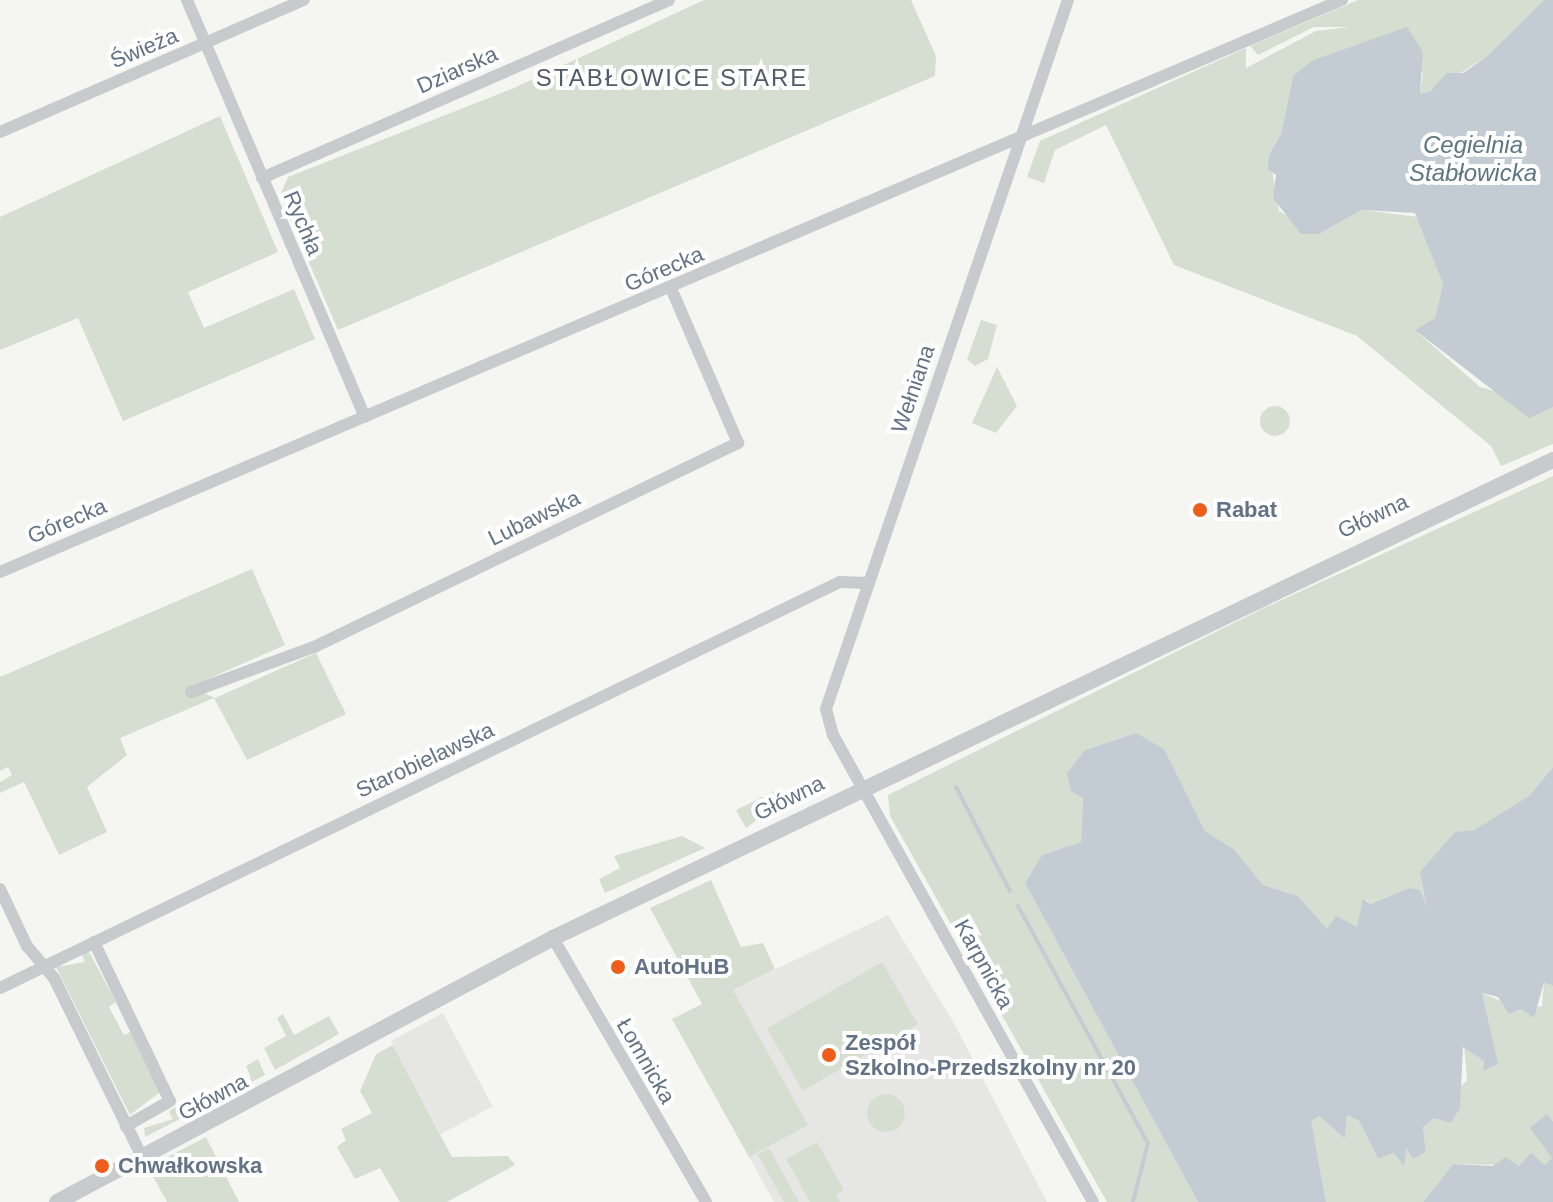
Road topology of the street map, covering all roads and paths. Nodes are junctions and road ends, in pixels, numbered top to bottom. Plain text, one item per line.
1 (187, 0) edge
2 (304, 0) edge
3 (669, 0) edge
4 (1068, 0) edge
5 (1342, 0) edge
6 (205, 43) junction
7 (0, 132) edge
8 (1020, 139) junction
9 (262, 178) junction
10 (671, 288) junction
11 (365, 417) junction
12 (1553, 460) edge
13 (0, 572) edge
14 (869, 583) junction
15 (191, 692) dead end
16 (863, 787) junction
17 (0, 889) edge
18 (553, 938) junction
19 (94, 942) junction
20 (40, 968) junction
21 (0, 988) edge
22 (126, 1126) junction
23 (143, 1159) junction
24 (57, 1202) edge
25 (706, 1202) edge
26 (1093, 1202) edge

1 - 6 street, Rychła
2 - 6 street, Świeża
3 - 9 street, Dziarska
4 - 8 street, Wełniana
5 - 8 street, Górecka
6 - 7 street, Świeża
6 - 9 street, Rychła
8 - 10 street, Górecka
8 - 14 street, Wełniana
9 - 11 street, Rychła
10 - 11 street, Górecka
10 - 15 street, Lubawska
11 - 13 street, Górecka
12 - 16 street, Główna
14 - 16 street, Wełniana
14 - 19 street, Starobielawska
16 - 18 street, Główna
16 - 26 street, Karpnicka
17 - 20 street
18 - 23 street, Główna
18 - 25 street, Łomnicka
19 - 20 street, Starobielawska
19 - 22 street
20 - 21 street, Starobielawska
20 - 22 street
22 - 23 street
23 - 24 street, Główna

